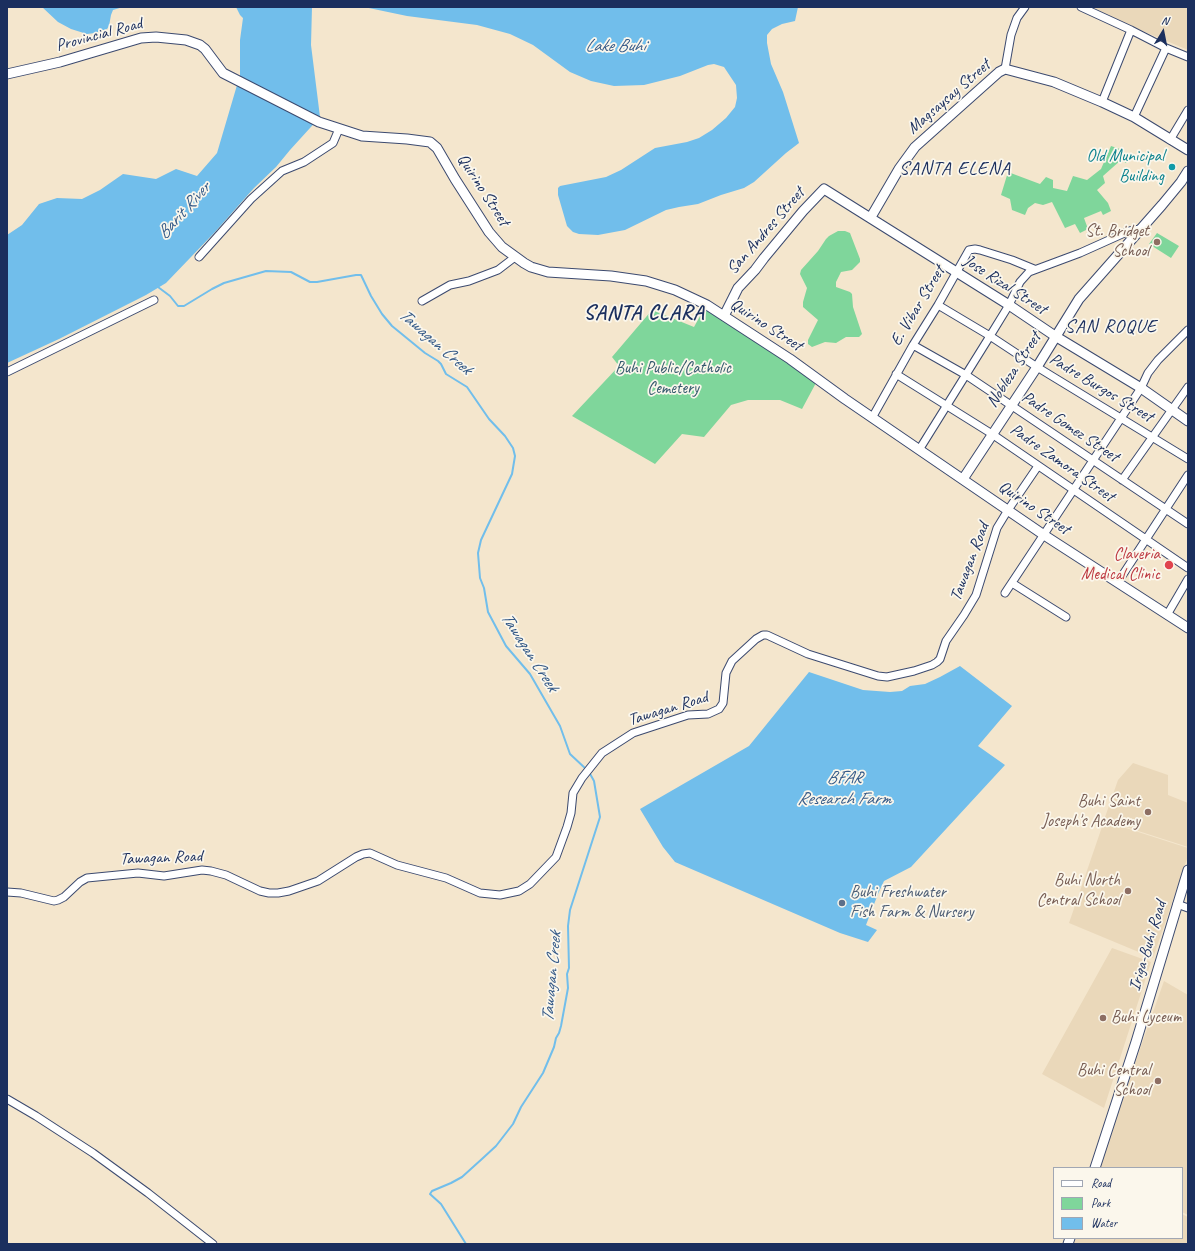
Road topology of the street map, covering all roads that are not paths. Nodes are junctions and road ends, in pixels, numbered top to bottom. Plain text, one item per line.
1 (1025, 7) edge
2 (1081, 7) edge
3 (1131, 30) junction
4 (1166, 48) junction
5 (1188, 57) edge
6 (1005, 69) junction
7 (7, 74) edge
8 (1102, 102) junction
9 (1188, 110) edge
10 (1134, 117) junction
11 (319, 122) joint
12 (339, 129) junction
13 (1170, 140) junction
14 (1188, 150) edge
15 (1188, 170) edge
16 (824, 189) joint
17 (871, 217) junction
18 (1140, 228) junction
19 (199, 257) dead end
20 (515, 257) junction
21 (1034, 269) junction
22 (956, 272) junction
23 (154, 300) dead end
24 (422, 301) dead end
25 (938, 305) junction
26 (1009, 305) junction
27 (724, 316) junction
28 (1188, 330) edge
29 (990, 336) junction
30 (1055, 336) junction
31 (913, 345) junction
32 (1037, 367) junction
33 (7, 372) edge
34 (896, 374) junction
35 (966, 375) junction
36 (1188, 387) edge
37 (1141, 388) junction
38 (947, 405) junction
39 (1012, 405) junction
40 (1172, 410) junction
41 (872, 418) junction
42 (1120, 418) junction
43 (1188, 421) edge
44 (992, 434) junction
45 (1153, 437) junction
46 (919, 450) junction
47 (1188, 459) edge
48 (1092, 461) junction
49 (1038, 466) junction
50 (1188, 475) edge
51 (963, 479) junction
52 (1122, 480) junction
53 (1074, 490) junction
54 (1166, 509) junction
55 (1008, 510) junction
56 (1188, 524) edge
57 (1044, 535) junction
58 (1146, 540) junction
59 (1188, 568) edge
60 (1188, 579) edge
61 (1118, 582) junction
62 (1012, 583) junction
63 (1005, 593) dead end
64 (1167, 615) junction
65 (1066, 617) dead end
66 (1188, 628) edge
67 (1188, 870) edge
68 (7, 892) edge
69 (1177, 904) junction
70 (1188, 908) edge
71 (7, 1099) edge
72 (1095, 1167) edge
73 (213, 1244) edge

1 - 6 street
2 - 3 street
3 - 4 street
3 - 8 street
4 - 5 street
4 - 10 street
6 - 8 main road, Magsaysay Street
6 - 17 main road, Magsaysay Street
7 - 11 main road, Provincial Road
8 - 10 main road, Magsaysay Street
9 - 13 street
10 - 13 main road, Magsaysay Street
11 - 12 main road, Quirino Street
12 - 19 street
12 - 20 main road, Quirino Street
13 - 14 main road, Magsaysay Street
15 - 18 main road, Nobleza Street
16 - 17 main road, Jose Rizal Street
16 - 27 main road, San Andres Street
17 - 22 main road, Jose Rizal Street
18 - 21 street
18 - 30 main road, Nobleza Street
20 - 24 street
20 - 27 main road, Quirino Street
21 - 22 street, E. Vibar Street
21 - 26 street
22 - 25 street, E. Vibar Street
22 - 26 main road, Jose Rizal Street
23 - 33 street
25 - 29 street, Padre Burgos Street
25 - 31 street, E. Vibar Street
26 - 29 street
26 - 30 main road, Jose Rizal Street
27 - 41 main road, Quirino Street
28 - 37 street
29 - 32 street, Padre Burgos Street
29 - 35 street
30 - 32 main road, Nobleza Street
30 - 37 main road, Jose Rizal Street
31 - 34 street, E. Vibar Street
31 - 35 street, Padre Gomez Street
32 - 39 main road, Nobleza Street
32 - 42 street, Padre Burgos Street
34 - 38 street, Padre Zamora Street
34 - 41 street, E. Vibar Street
35 - 38 street
35 - 39 street, Padre Gomez Street
36 - 40 street
37 - 40 main road, Jose Rizal Street
37 - 42 street
38 - 44 street, Padre Zamora Street
38 - 46 street
39 - 44 main road, Nobleza Street
39 - 48 street, Padre Gomez Street
40 - 43 main road, Jose Rizal Street
40 - 45 street
41 - 46 main road, Quirino Street
42 - 45 street, Padre Burgos Street
42 - 48 street
44 - 49 street, Padre Zamora Street
44 - 51 main road, Nobleza Street
45 - 47 street, Padre Burgos Street
45 - 52 street
46 - 51 main road, Quirino Street
48 - 52 street, Padre Gomez Street
48 - 53 street
49 - 53 street, Padre Zamora Street
49 - 55 street, Tawagan Road
50 - 54 street
51 - 55 main road, Quirino Street
52 - 54 street, Padre Gomez Street
53 - 57 street
53 - 58 street, Padre Zamora Street
54 - 56 street, Padre Gomez Street
54 - 58 street
55 - 57 main road, Quirino Street
55 - 68 street, Tawagan Road
57 - 61 main road, Quirino Street
57 - 62 street
58 - 59 street, Padre Zamora Street
58 - 61 street
60 - 64 street
61 - 64 main road, Quirino Street
62 - 63 street
62 - 65 street
64 - 66 main road, Quirino Street
67 - 69 main road, Iriga-Buhi Road
69 - 70 street
69 - 72 main road, Iriga-Buhi Road
71 - 73 street

